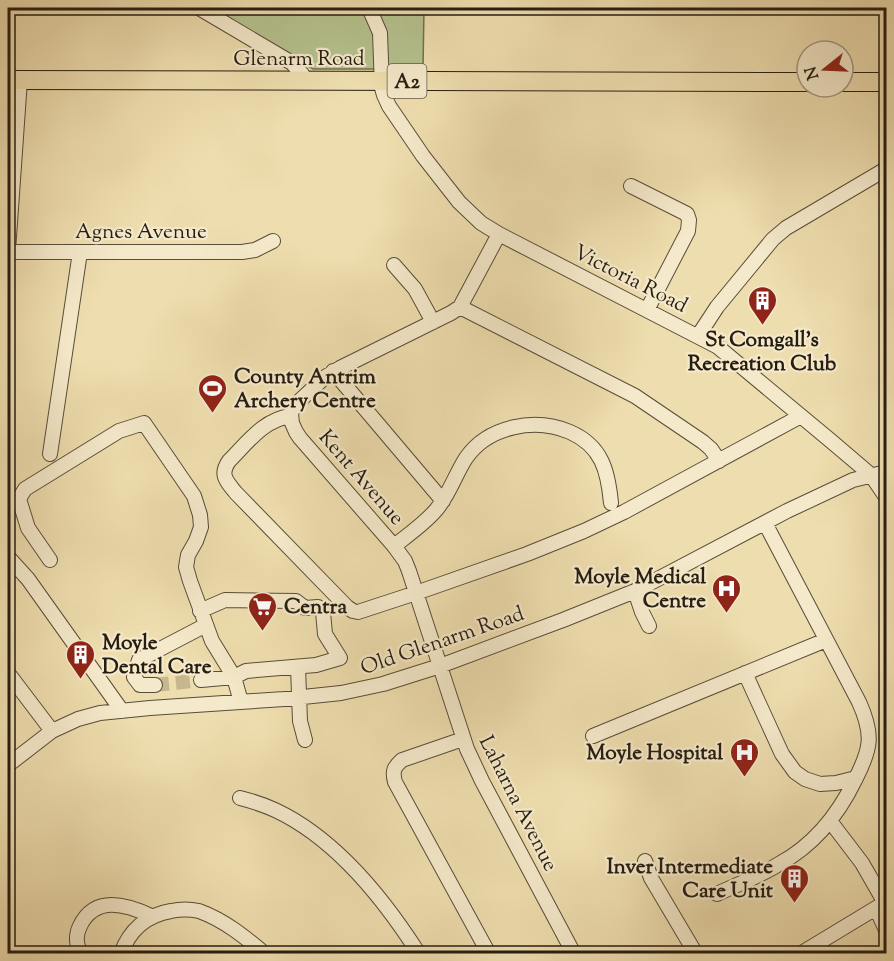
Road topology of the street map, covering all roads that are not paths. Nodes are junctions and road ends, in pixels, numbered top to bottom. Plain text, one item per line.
1 (199, 8) edge
2 (369, 8) edge
3 (14, 80) edge
4 (306, 81) junction
5 (382, 81) junction
6 (795, 82) edge
7 (855, 82) edge
8 (886, 82) edge
9 (886, 169) edge
10 (632, 186) dead end
11 (499, 234) junction
12 (273, 241) dead end
13 (8, 251) edge
14 (80, 252) junction
15 (394, 265) dead end
16 (460, 307) junction
17 (647, 310) junction
18 (433, 322) junction
19 (698, 336) junction
20 (333, 371) junction
21 (291, 416) junction
22 (801, 416) junction
23 (50, 454) dead end
24 (719, 460) junction
25 (886, 472) edge
26 (871, 475) junction
27 (886, 497) edge
28 (443, 501) junction
29 (611, 503) dead end
30 (765, 523) junction
31 (394, 546) junction
32 (8, 557) edge
33 (50, 560) dead end
34 (634, 591) junction
35 (416, 593) junction
36 (200, 610) junction
37 (206, 625) junction
38 (649, 626) dead end
39 (826, 640) junction
40 (440, 666) junction
41 (298, 667) junction
42 (8, 673) edge
43 (745, 673) junction
44 (234, 676) junction
45 (201, 680) tunnel mouth
46 (155, 684) tunnel mouth
47 (300, 698) junction
48 (241, 702) junction
49 (123, 711) junction
50 (52, 731) junction
51 (594, 736) dead end
52 (305, 740) dead end
53 (463, 740) junction
54 (8, 765) edge
55 (856, 778) junction
56 (240, 798) dead end
57 (830, 821) junction
58 (645, 861) dead end
59 (717, 894) dead end
60 (883, 904) edge
61 (151, 916) junction
62 (886, 930) edge
63 (81, 954) edge
64 (122, 954) edge
65 (265, 954) edge
66 (419, 954) edge
67 (489, 954) edge
68 (574, 954) edge
69 (696, 954) edge
70 (800, 954) edge

1 - 4 street
2 - 5 street, Victoria Road
3 - 4 main road, Glenarm Road / A2
3 - 13 street
4 - 5 main road, Glenarm Road / A2
5 - 6 main road, Glenarm Road / A2
5 - 11 street, Victoria Road
7 - 8 main road
9 - 19 street
10 - 17 street
11 - 16 street
11 - 17 street, Victoria Road
12 - 14 street, Agnes Avenue
13 - 14 street, Agnes Avenue
14 - 23 street
15 - 18 street
16 - 18 street
16 - 24 street
17 - 19 street, Victoria Road
18 - 20 street
19 - 22 street, Victoria Road
20 - 21 street
20 - 28 street
21 - 31 street, Kent Avenue
21 - 35 street
22 - 24 street
22 - 26 street, Victoria Road
24 - 35 street
25 - 26 street, Old Glenarm Road
26 - 27 street, Victoria Road
26 - 30 street, Old Glenarm Road
28 - 29 street
28 - 31 street
30 - 34 street, Old Glenarm Road
30 - 39 street
31 - 35 street, Kent Avenue
32 - 49 street
33 - 36 street
34 - 38 street
34 - 40 street, Old Glenarm Road
35 - 40 street, Kent Avenue
36 - 37 street
36 - 41 street
37 - 44 street
37 - 46 street
39 - 43 street
39 - 55 street
40 - 47 street, Old Glenarm Road
40 - 53 street, Laharna Avenue
41 - 44 street
41 - 47 street
42 - 50 street
43 - 51 street
43 - 55 street
44 - 45 street
44 - 48 street
47 - 48 street, Old Glenarm Road
47 - 52 street
48 - 49 street, Old Glenarm Road
49 - 50 street, Old Glenarm Road
50 - 54 street, Old Glenarm Road
53 - 67 street
53 - 68 street, Laharna Avenue
55 - 57 street
56 - 66 street
57 - 59 street
57 - 60 street
58 - 69 street
60 - 62 street
60 - 70 street
61 - 63 street
61 - 64 street
61 - 65 street

